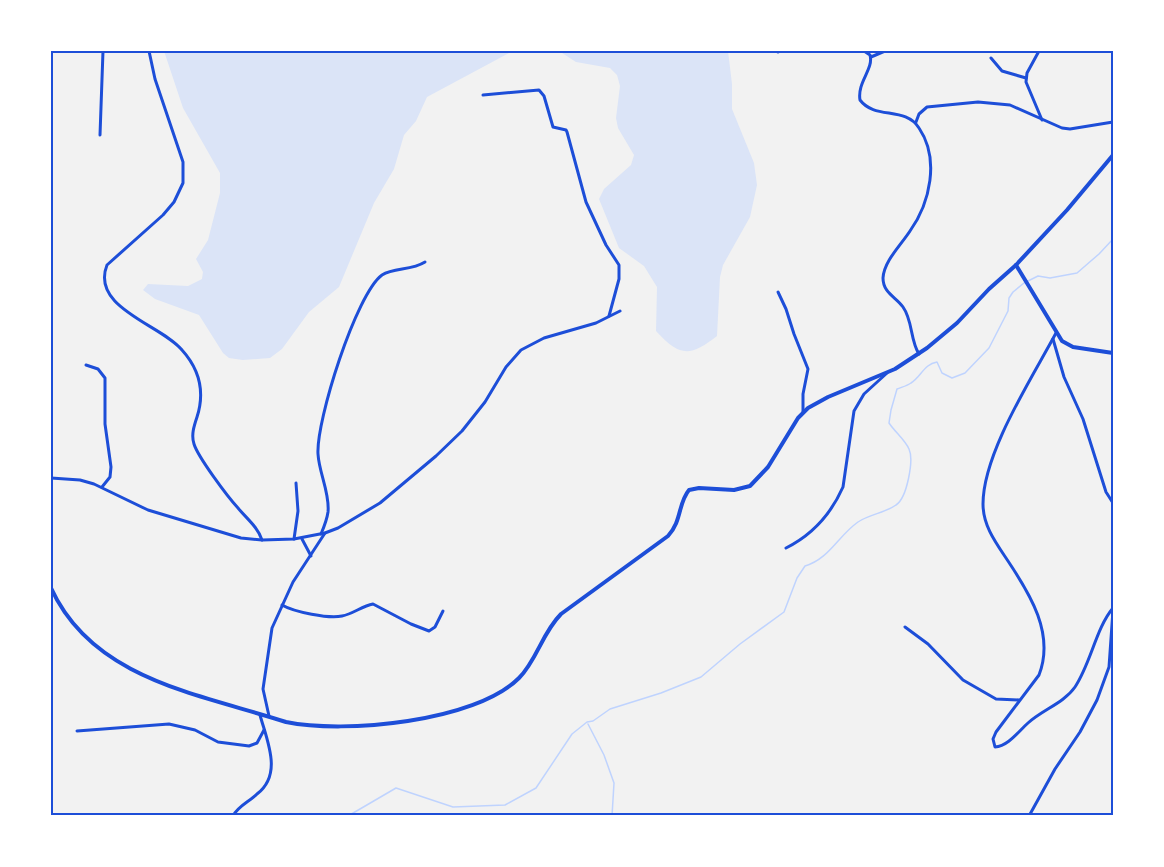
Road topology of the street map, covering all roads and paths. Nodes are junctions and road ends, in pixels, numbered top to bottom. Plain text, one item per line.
1 (103, 51) edge
2 (149, 51) edge
3 (864, 51) edge
4 (885, 51) edge
5 (1039, 51) edge
6 (871, 57) junction
7 (991, 58) dead end
8 (1026, 78) junction
9 (483, 95) dead end
10 (1042, 120) junction
11 (915, 122) junction
12 (1113, 122) edge
13 (100, 135) dead end
14 (1113, 155) edge
15 (425, 262) dead end
16 (1016, 265) junction
17 (778, 292) dead end
18 (620, 311) dead end
19 (609, 316) junction
20 (1057, 333) junction
21 (1053, 339) junction
22 (1113, 353) edge
23 (919, 354) junction
24 (86, 365) dead end
25 (887, 373) junction
26 (803, 412) junction
27 (51, 478) edge
28 (296, 483) dead end
29 (102, 487) junction
30 (1113, 503) edge
31 (323, 533) junction
32 (301, 538) junction
33 (294, 539) junction
34 (262, 540) junction
35 (786, 548) dead end
36 (311, 556) junction
37 (51, 588) edge
38 (282, 605) junction
39 (1113, 609) edge
40 (443, 611) dead end
41 (905, 627) dead end
42 (1021, 700) junction
43 (260, 713) junction
44 (269, 717) junction
45 (264, 730) junction
46 (77, 731) dead end
47 (233, 816) edge
48 (1029, 816) edge

1 - 13 street
2 - 34 street
3 - 6 street
4 - 6 street
5 - 8 street
6 - 11 street
7 - 8 street
8 - 10 street
9 - 19 street
10 - 11 street
10 - 12 street
11 - 23 street
14 - 16 street
15 - 31 street
16 - 20 street
16 - 23 street
17 - 26 street
18 - 19 street
19 - 31 street
20 - 21 street
20 - 22 street
21 - 30 street
21 - 42 street
23 - 25 street
24 - 29 street
25 - 26 street
25 - 35 street
26 - 44 street
27 - 29 street
28 - 33 street
29 - 34 street
31 - 32 street
31 - 36 street
32 - 33 street
32 - 36 street
33 - 34 street
36 - 38 street
37 - 43 street
38 - 40 street
38 - 44 street
39 - 42 street
39 - 48 street
41 - 42 street
43 - 44 street
43 - 45 street
45 - 46 street
45 - 47 street

